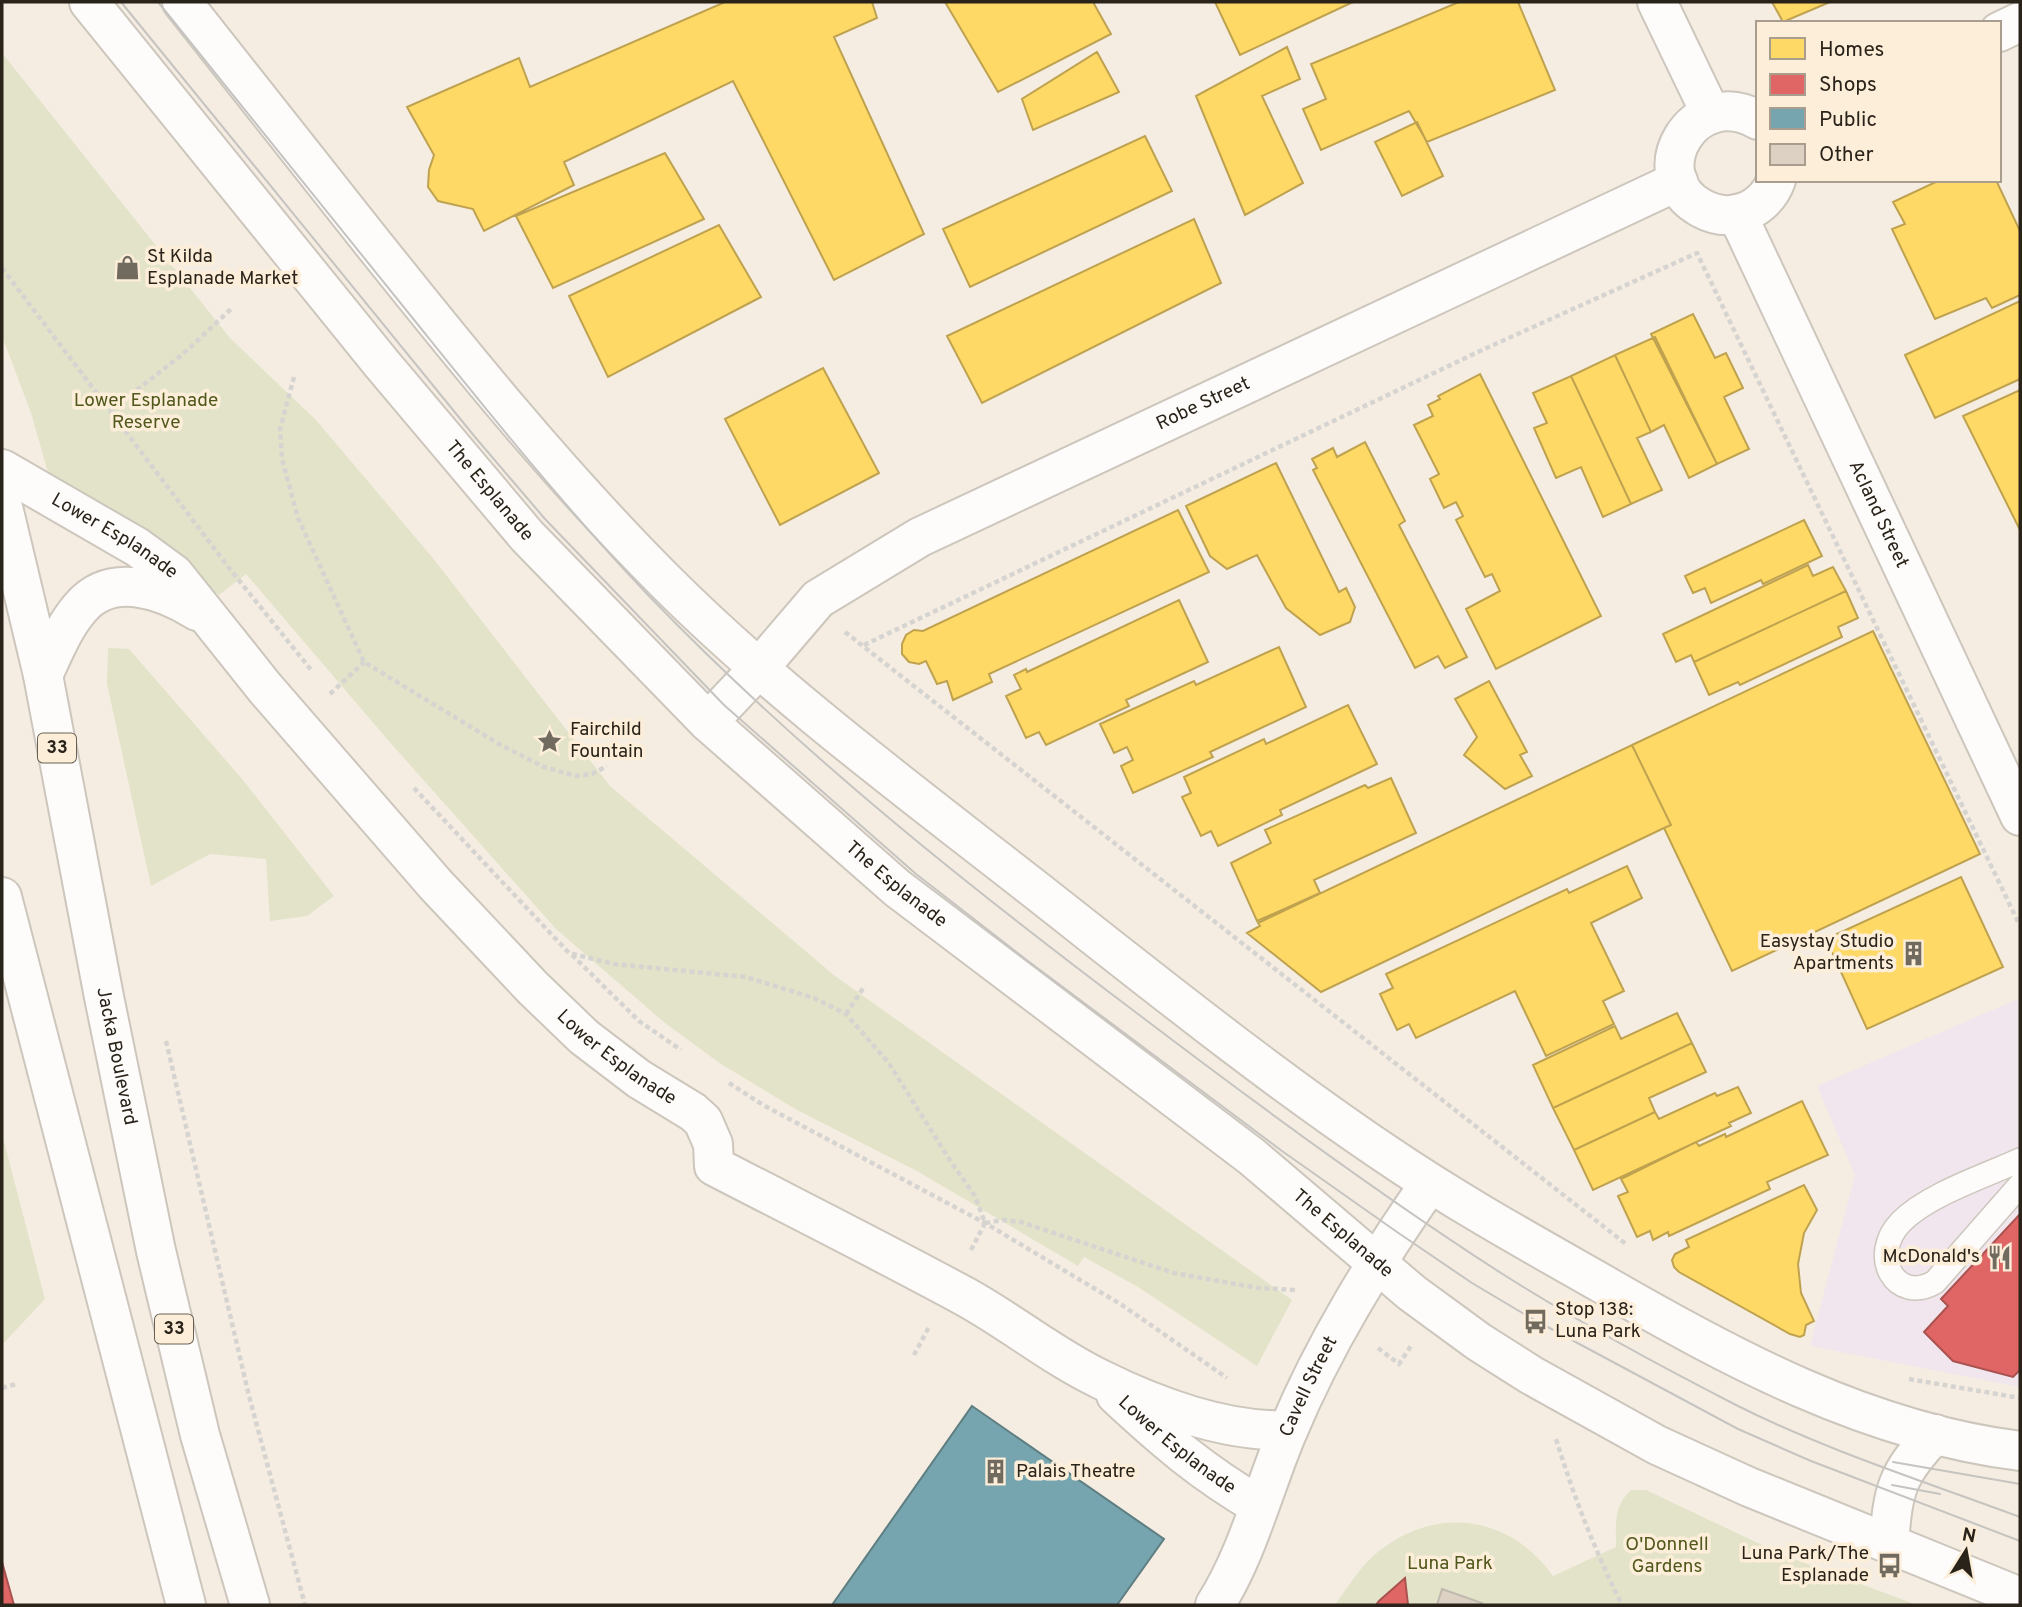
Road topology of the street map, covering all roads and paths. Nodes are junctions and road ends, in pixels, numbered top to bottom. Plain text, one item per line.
1 (89, 2) edge
2 (182, 2) edge
3 (1657, 2) edge
4 (2020, 22) edge
5 (2001, 31) edge
6 (1711, 114) junction
7 (1756, 119) edge
8 (1678, 181) junction
9 (1775, 182) edge
10 (1737, 214) junction
11 (2, 268) edge
12 (231, 309) dead end
13 (294, 377) dead end
14 (110, 411) junction
15 (2, 469) edge
16 (2, 503) edge
17 (2, 567) edge
18 (26, 601) junction
19 (212, 623) junction
20 (844, 631) dead end
21 (864, 645) junction
22 (364, 662) junction
23 (759, 668) junction
24 (314, 674) dead end
25 (43, 675) junction
26 (322, 684) dead end
27 (330, 694) junction
28 (338, 703) dead end
29 (708, 722) junction
30 (607, 766) dead end
31 (407, 781) dead end
32 (2017, 802) edge
33 (2, 897) edge
34 (2020, 926) edge
35 (569, 953) junction
36 (864, 987) dead end
37 (846, 1014) junction
38 (166, 1041) dead end
39 (682, 1051) dead end
40 (723, 1079) dead end
41 (2020, 1160) edge
42 (1430, 1183) junction
43 (2020, 1185) edge
44 (985, 1223) junction
45 (1635, 1252) dead end
46 (1377, 1262) junction
47 (1297, 1290) dead end
48 (1905, 1378) dead end
49 (1099, 1379) junction
50 (1232, 1382) dead end
51 (16, 1384) dead end
52 (2, 1388) edge
53 (2020, 1398) edge
54 (1288, 1430) junction
55 (1553, 1430) dead end
56 (1935, 1434) junction
57 (2020, 1451) edge
58 (1258, 1506) junction
59 (1889, 1544) junction
60 (2020, 1597) edge
61 (186, 1605) edge
62 (250, 1605) edge
63 (305, 1605) edge
64 (1215, 1605) edge
65 (1622, 1605) edge

1 - 29 street, The Esplanade
2 - 23 street
3 - 6 street
4 - 5 street
6 - 7 street
6 - 8 street
8 - 10 street
8 - 23 street, Robe Street
9 - 10 street
10 - 32 street, Acland Street
11 - 14 path
12 - 14 path
13 - 22 path
14 - 24 path
15 - 19 street, Lower Esplanade
16 - 18 street, Jacka Boulevard / 33
17 - 18 street
18 - 25 street, Jacka Boulevard / 33
19 - 25 street, Lower Esplanade
19 - 49 street, Lower Esplanade
20 - 21 path
21 - 34 path
21 - 45 path
22 - 27 path
22 - 30 path
23 - 29 street, Robe Street
23 - 42 street
25 - 62 street, Jacka Boulevard / 33
26 - 27 path
27 - 28 path
29 - 46 street, The Esplanade
31 - 35 path
33 - 61 street
35 - 37 path
35 - 39 path
36 - 37 path
37 - 44 path
38 - 63 path
40 - 44 path
41 - 43 lane
42 - 46 street, Cavell Street
42 - 56 street
44 - 47 path
44 - 50 path
46 - 54 street, Cavell Street
46 - 59 street, The Esplanade
48 - 53 path
49 - 54 street, Lower Esplanade
49 - 58 street, Lower Esplanade
51 - 52 path
54 - 58 street, Cavell Street
55 - 65 path
56 - 57 street
56 - 59 street
58 - 64 street, Cavell Street
59 - 60 street

